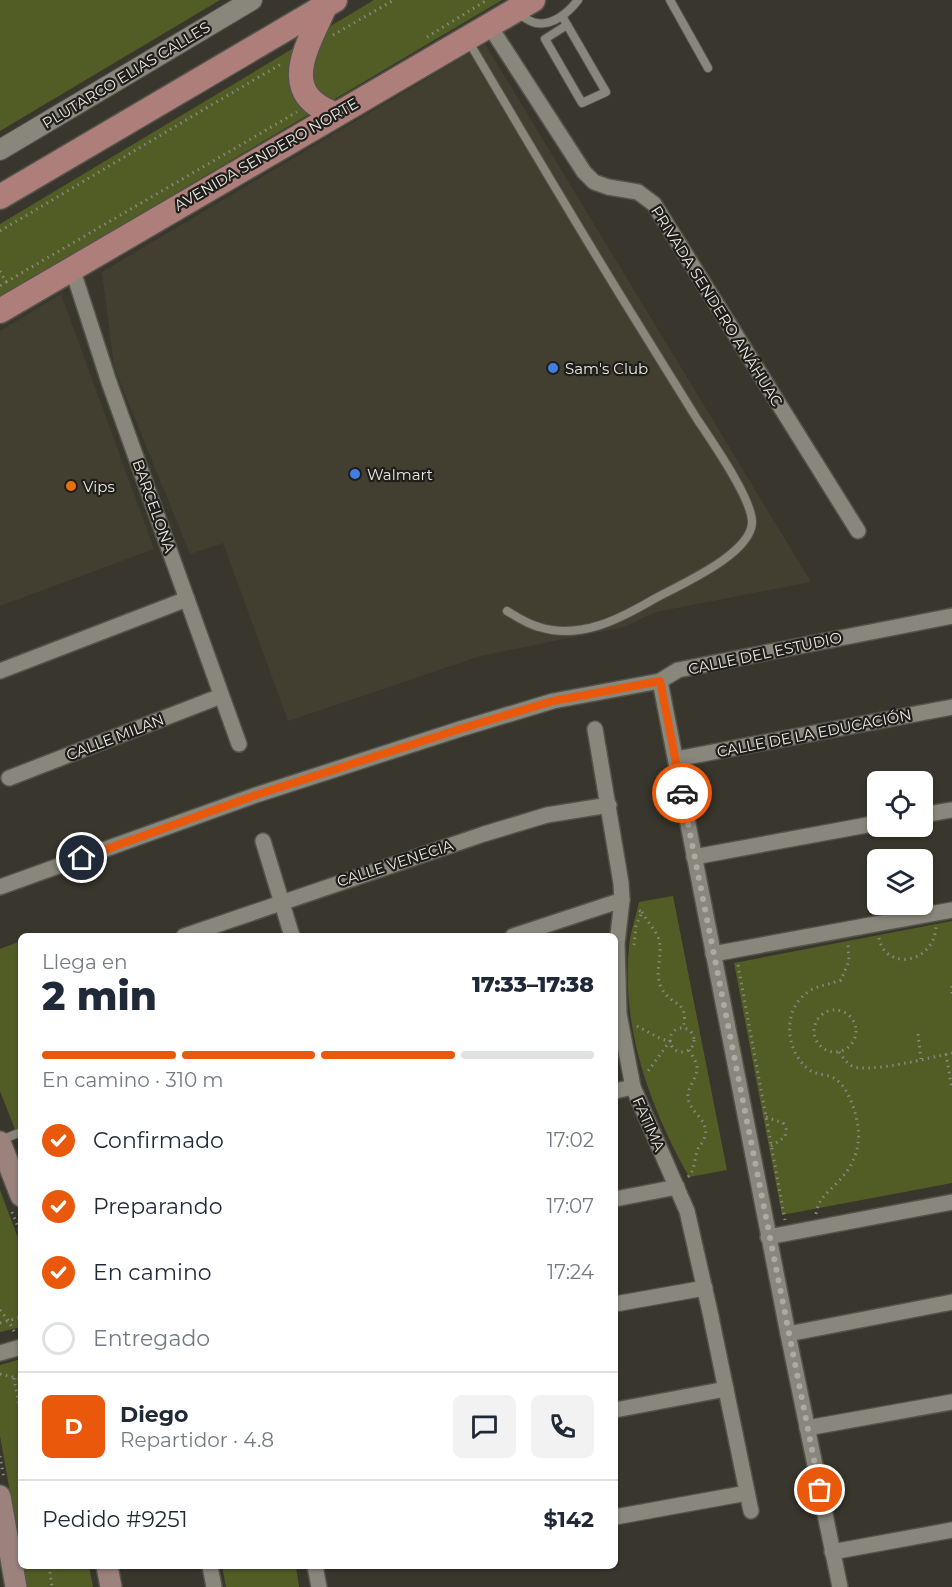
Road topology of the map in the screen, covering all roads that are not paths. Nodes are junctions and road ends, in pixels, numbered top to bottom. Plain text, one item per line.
1 (252, 0) edge
2 (578, 0) edge
3 (670, 0) edge
4 (330, 3) edge
5 (523, 5) edge
6 (562, 16) junction
7 (489, 25) junction
8 (567, 25) junction
9 (467, 38) junction
10 (708, 68) dead end
11 (335, 114) junction
12 (0, 150) edge
13 (29, 180) junction
14 (0, 186) edge
15 (0, 197) edge
16 (72, 268) junction
17 (0, 310) edge
18 (858, 531) dead end
19 (187, 599) junction
20 (507, 611) dead end
21 (952, 616) edge
22 (0, 671) edge
23 (660, 681) junction
24 (221, 696) junction
25 (952, 707) edge
26 (595, 729) dead end
27 (239, 744) dead end
28 (676, 759) junction
29 (9, 778) dead end
30 (609, 805) junction
31 (952, 810) edge
32 (933, 813) edge
33 (867, 825) edge
34 (263, 841) dead end
35 (694, 857) junction
36 (0, 887) edge
37 (622, 900) junction
38 (282, 901) junction
39 (952, 910) edge
40 (192, 933) edge
41 (291, 933) edge
42 (522, 933) edge
43 (618, 935) edge
44 (713, 954) junction
45 (618, 1017) edge
46 (636, 1080) junction
47 (618, 1089) edge
48 (18, 1133) edge
49 (0, 1141) edge
50 (677, 1187) junction
51 (18, 1189) edge
52 (618, 1198) edge
53 (952, 1202) edge
54 (768, 1237) junction
55 (705, 1288) junction
56 (952, 1302) edge
57 (618, 1303) edge
58 (788, 1334) junction
59 (18, 1340) edge
60 (0, 1353) edge
61 (726, 1389) junction
62 (952, 1401) edge
63 (618, 1409) edge
64 (807, 1428) junction
65 (747, 1492) junction
66 (0, 1496) edge
67 (750, 1511) dead end
68 (618, 1516) edge
69 (952, 1530) edge
70 (832, 1552) junction
71 (108, 1569) edge
72 (211, 1569) edge
73 (316, 1569) edge
74 (836, 1586) edge
75 (16, 1587) edge
76 (111, 1587) edge
77 (214, 1587) edge
78 (319, 1587) edge

1 - 12 street, PLUTARCO ELIAS CALLES
2 - 6 lane
3 - 10 lane
4 - 11 main road
4 - 13 main road
5 - 6 lane
5 - 7 main road, AVENIDA SENDERO NORTE
6 - 8 lane
7 - 9 main road, AVENIDA SENDERO NORTE
7 - 18 street, PRIVADA SENDERO ANÁHUAC
8 - 8 lane
9 - 11 main road, AVENIDA SENDERO NORTE
9 - 20 lane
11 - 16 main road, AVENIDA SENDERO NORTE
13 - 14 main road
13 - 15 main road
16 - 17 main road, AVENIDA SENDERO NORTE
16 - 19 street, BARCELONA
19 - 22 street
19 - 24 street, BARCELONA
21 - 23 street, CALLE DEL ESTUDIO
23 - 28 street
23 - 36 street, CALLE DEL ESTUDIO
24 - 27 street, BARCELONA
24 - 29 street, CALLE MILAN
25 - 28 street, CALLE DE LA EDUCACIÓN
26 - 30 street, FATIMA
28 - 35 street
30 - 37 street, FATIMA
30 - 38 street, CALLE VENECIA
31 - 32 street
33 - 35 street
34 - 38 street
35 - 44 street
37 - 42 street
37 - 43 street, FATIMA
38 - 40 street, CALLE VENECIA
38 - 41 street
39 - 44 street
44 - 54 street
45 - 46 street, FATIMA
46 - 47 street
46 - 50 street, FATIMA
48 - 49 lane
49 - 51 main road
50 - 52 street
50 - 55 street, FATIMA
53 - 54 street
54 - 58 street
55 - 57 street
55 - 61 street, FATIMA
56 - 58 street
58 - 64 street
59 - 60 street
61 - 63 street
61 - 65 street, FATIMA
62 - 64 street
64 - 70 street
65 - 67 street, FATIMA
65 - 68 street
66 - 75 main road
69 - 70 street
70 - 74 street
71 - 76 main road
72 - 77 street
73 - 78 street

